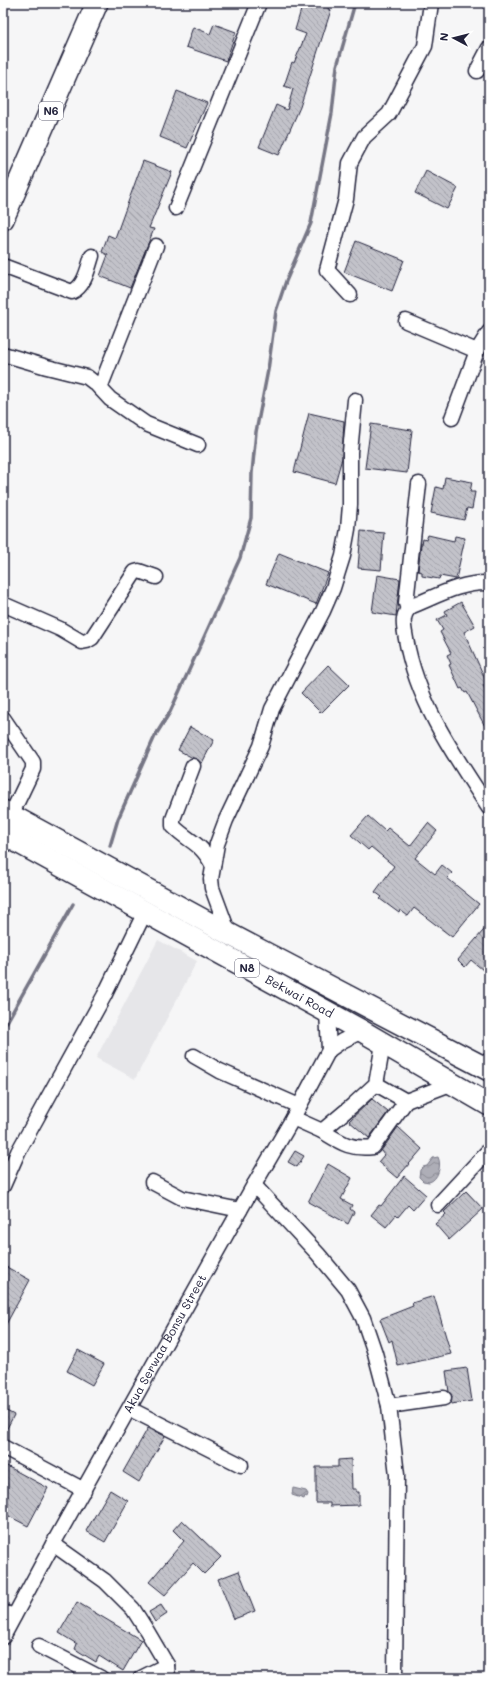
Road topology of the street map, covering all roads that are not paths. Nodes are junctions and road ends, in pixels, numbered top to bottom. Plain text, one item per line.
1 (98, 3) edge
2 (260, 3) edge
3 (431, 3) edge
4 (489, 48) edge
5 (477, 71) dead end
6 (176, 208) dead end
7 (3, 219) edge
8 (156, 246) dead end
9 (92, 256) dead end
10 (3, 266) edge
11 (350, 295) dead end
12 (406, 321) dead end
13 (489, 332) edge
14 (477, 351) junction
15 (3, 354) edge
16 (100, 388) junction
17 (355, 400) dead end
18 (452, 418) dead end
19 (198, 445) dead end
20 (419, 484) dead end
21 (156, 577) dead end
22 (489, 583) edge
23 (3, 604) edge
24 (408, 609) junction
25 (3, 718) edge
26 (193, 766) dead end
27 (489, 808) edge
28 (7, 813) edge
29 (3, 834) edge
30 (213, 866) junction
31 (145, 912) junction
32 (229, 934) junction
33 (327, 1012) junction
34 (362, 1031) junction
35 (383, 1044) junction
36 (329, 1050) junction
37 (194, 1056) dead end
38 (489, 1070) edge
39 (453, 1083) junction
40 (376, 1084) junction
41 (406, 1101) junction
42 (489, 1104) edge
43 (296, 1112) junction
44 (322, 1130) junction
45 (489, 1150) edge
46 (152, 1182) dead end
47 (254, 1185) junction
48 (3, 1186) edge
49 (438, 1205) dead end
50 (240, 1210) junction
51 (444, 1398) dead end
52 (390, 1406) junction
53 (130, 1409) junction
54 (3, 1447) edge
55 (240, 1465) dead end
56 (84, 1490) junction
57 (53, 1544) junction
58 (9, 1614) edge
59 (3, 1637) edge
60 (39, 1646) dead end
61 (167, 1671) edge
62 (101, 1678) edge
63 (141, 1678) edge
64 (395, 1678) edge

1 - 7 highway, N6
2 - 6 street
3 - 11 street
4 - 5 street
8 - 16 street
9 - 10 street
12 - 14 street
13 - 14 street
14 - 18 street
15 - 16 street
16 - 19 street
17 - 30 street
20 - 24 street
21 - 23 street
22 - 24 street
24 - 27 street
25 - 28 street
26 - 30 street
28 - 32 highway, Bekwai Road / N8
29 - 31 highway, Bekwai Road / N8
30 - 32 street
31 - 33 highway, Bekwai Road / N8
31 - 48 street
32 - 38 highway, Bekwai Road / N8
33 - 34 highway, Bekwai Road / N8
33 - 36 street
34 - 35 highway, Bekwai Road / N8
34 - 36 street
35 - 39 highway, Bekwai Road / N8
35 - 40 street
36 - 43 street, Akua Serwaa Bonsu Street
37 - 43 street
39 - 41 street
39 - 42 highway, Bekwai Road / N8
40 - 41 street
40 - 44 street
41 - 44 street
43 - 44 street
43 - 47 street, Akua Serwaa Bonsu Street
45 - 49 street
46 - 50 street
47 - 50 street, Akua Serwaa Bonsu Street
47 - 52 street
50 - 53 street, Akua Serwaa Bonsu Street
51 - 52 street
52 - 64 street
53 - 55 street
53 - 56 street, Akua Serwaa Bonsu Street
54 - 56 street
56 - 57 street, Akua Serwaa Bonsu Street
57 - 58 street, Akua Serwaa Bonsu Street
57 - 61 street
58 - 59 street, Akua Serwaa Bonsu Street
60 - 62 street
61 - 63 street

